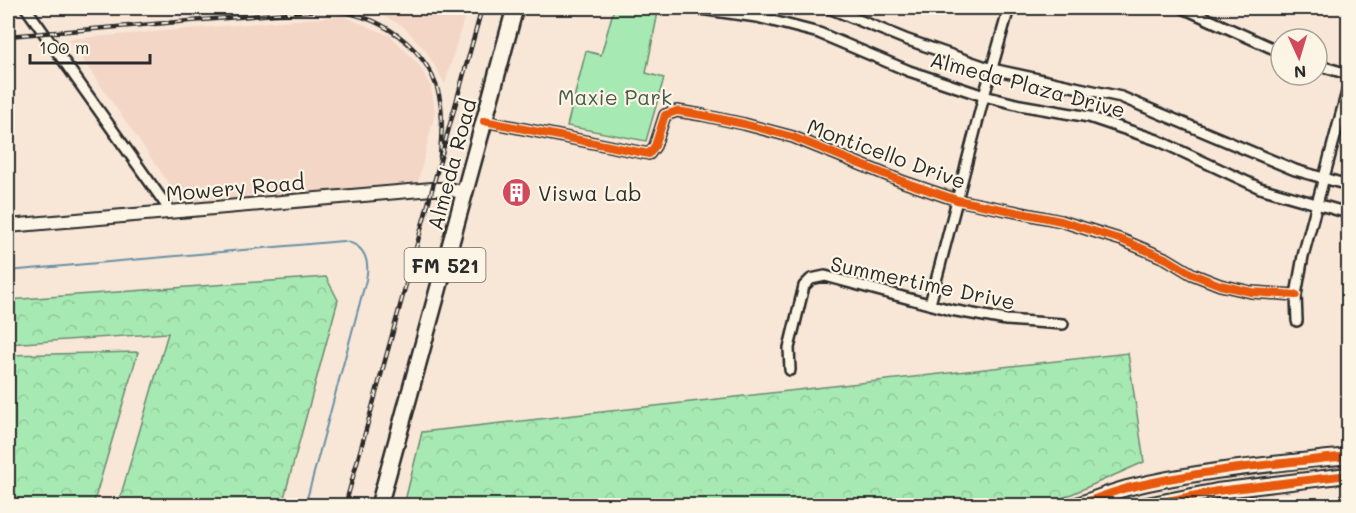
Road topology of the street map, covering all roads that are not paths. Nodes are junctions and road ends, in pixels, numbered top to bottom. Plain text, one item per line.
1 (26, 8) edge
2 (515, 8) edge
3 (693, 8) edge
4 (829, 8) edge
5 (1009, 8) edge
6 (1183, 8) edge
7 (1269, 47) edge
8 (1329, 68) edge
9 (992, 69) junction
10 (1348, 74) edge
11 (1348, 88) edge
12 (984, 96) junction
13 (484, 121) junction
14 (1324, 179) junction
15 (1348, 185) edge
16 (465, 193) junction
17 (957, 200) junction
18 (1317, 206) junction
19 (171, 212) junction
20 (1348, 213) edge
21 (8, 226) edge
22 (1296, 295) junction
23 (930, 304) junction
24 (1297, 321) dead end
25 (1063, 324) dead end
26 (790, 370) dead end
27 (1348, 456) edge
28 (1348, 475) edge
29 (379, 506) edge
30 (1074, 506) edge
31 (1142, 506) edge

1 - 19 street
2 - 13 main road, Almeda Road / FM 521
3 - 12 street, Almeda Plaza Drive
4 - 9 street, Almeda Plaza Drive
5 - 9 street
6 - 7 street
8 - 10 street
9 - 12 street
9 - 14 street, Almeda Plaza Drive
11 - 14 street
12 - 17 street
12 - 18 street, Almeda Plaza Drive
13 - 16 main road, Almeda Road / FM 521
13 - 17 street, Monticello Drive
14 - 15 street, Almeda Plaza Drive
14 - 18 street
16 - 19 street, Mowery Road
16 - 29 main road, Almeda Road / FM 521
17 - 22 street, Monticello Drive
17 - 23 street
18 - 20 street, Almeda Plaza Drive
18 - 22 street
19 - 21 street, Mowery Road
22 - 24 street
23 - 25 street, Summertime Drive
23 - 26 street, Summertime Drive
27 - 30 main road
28 - 31 main road

